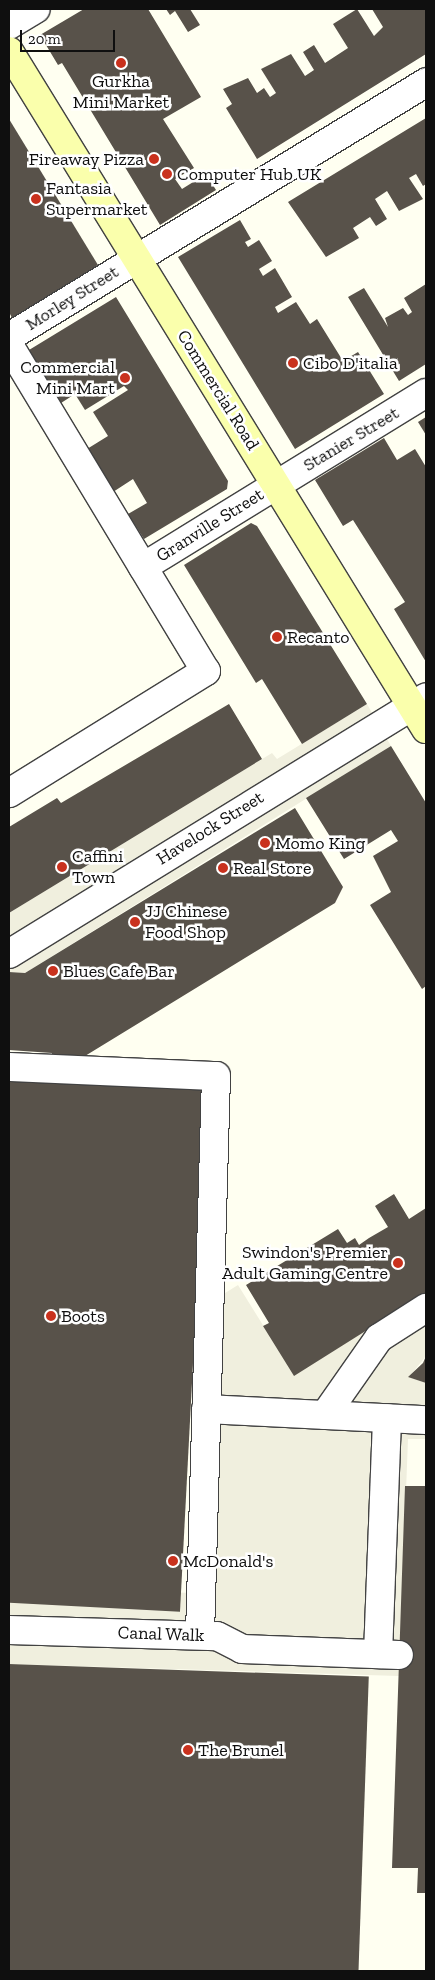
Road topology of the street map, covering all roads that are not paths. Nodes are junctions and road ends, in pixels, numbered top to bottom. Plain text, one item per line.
1 (36, 9) edge
2 (9, 26) edge
3 (9, 51) edge
4 (426, 82) edge
5 (136, 258) junction
6 (9, 337) edge
7 (9, 345) edge
8 (426, 393) edge
9 (276, 484) junction
10 (143, 567) junction
11 (419, 701) edge
12 (426, 729) edge
13 (9, 793) edge
14 (9, 954) edge
15 (9, 1066) edge
16 (426, 1308) edge
17 (206, 1410) junction
18 (325, 1415) junction
19 (407, 1419) edge
20 (9, 1630) edge
21 (200, 1635) junction

1 - 2 street
3 - 5 street, Commercial Road
4 - 5 street, Morley Street
5 - 6 street, Morley Street
5 - 9 street, Commercial Road
7 - 10 street
8 - 9 street, Stanier Street
9 - 10 street, Granville Street
9 - 11 street, Commercial Road
10 - 13 street
11 - 12 street, Commercial Road
11 - 14 street, Havelock Street
15 - 17 street
16 - 18 street
17 - 18 street
17 - 21 street
18 - 19 street
19 - 21 street, Canal Walk
20 - 21 street, Canal Walk

